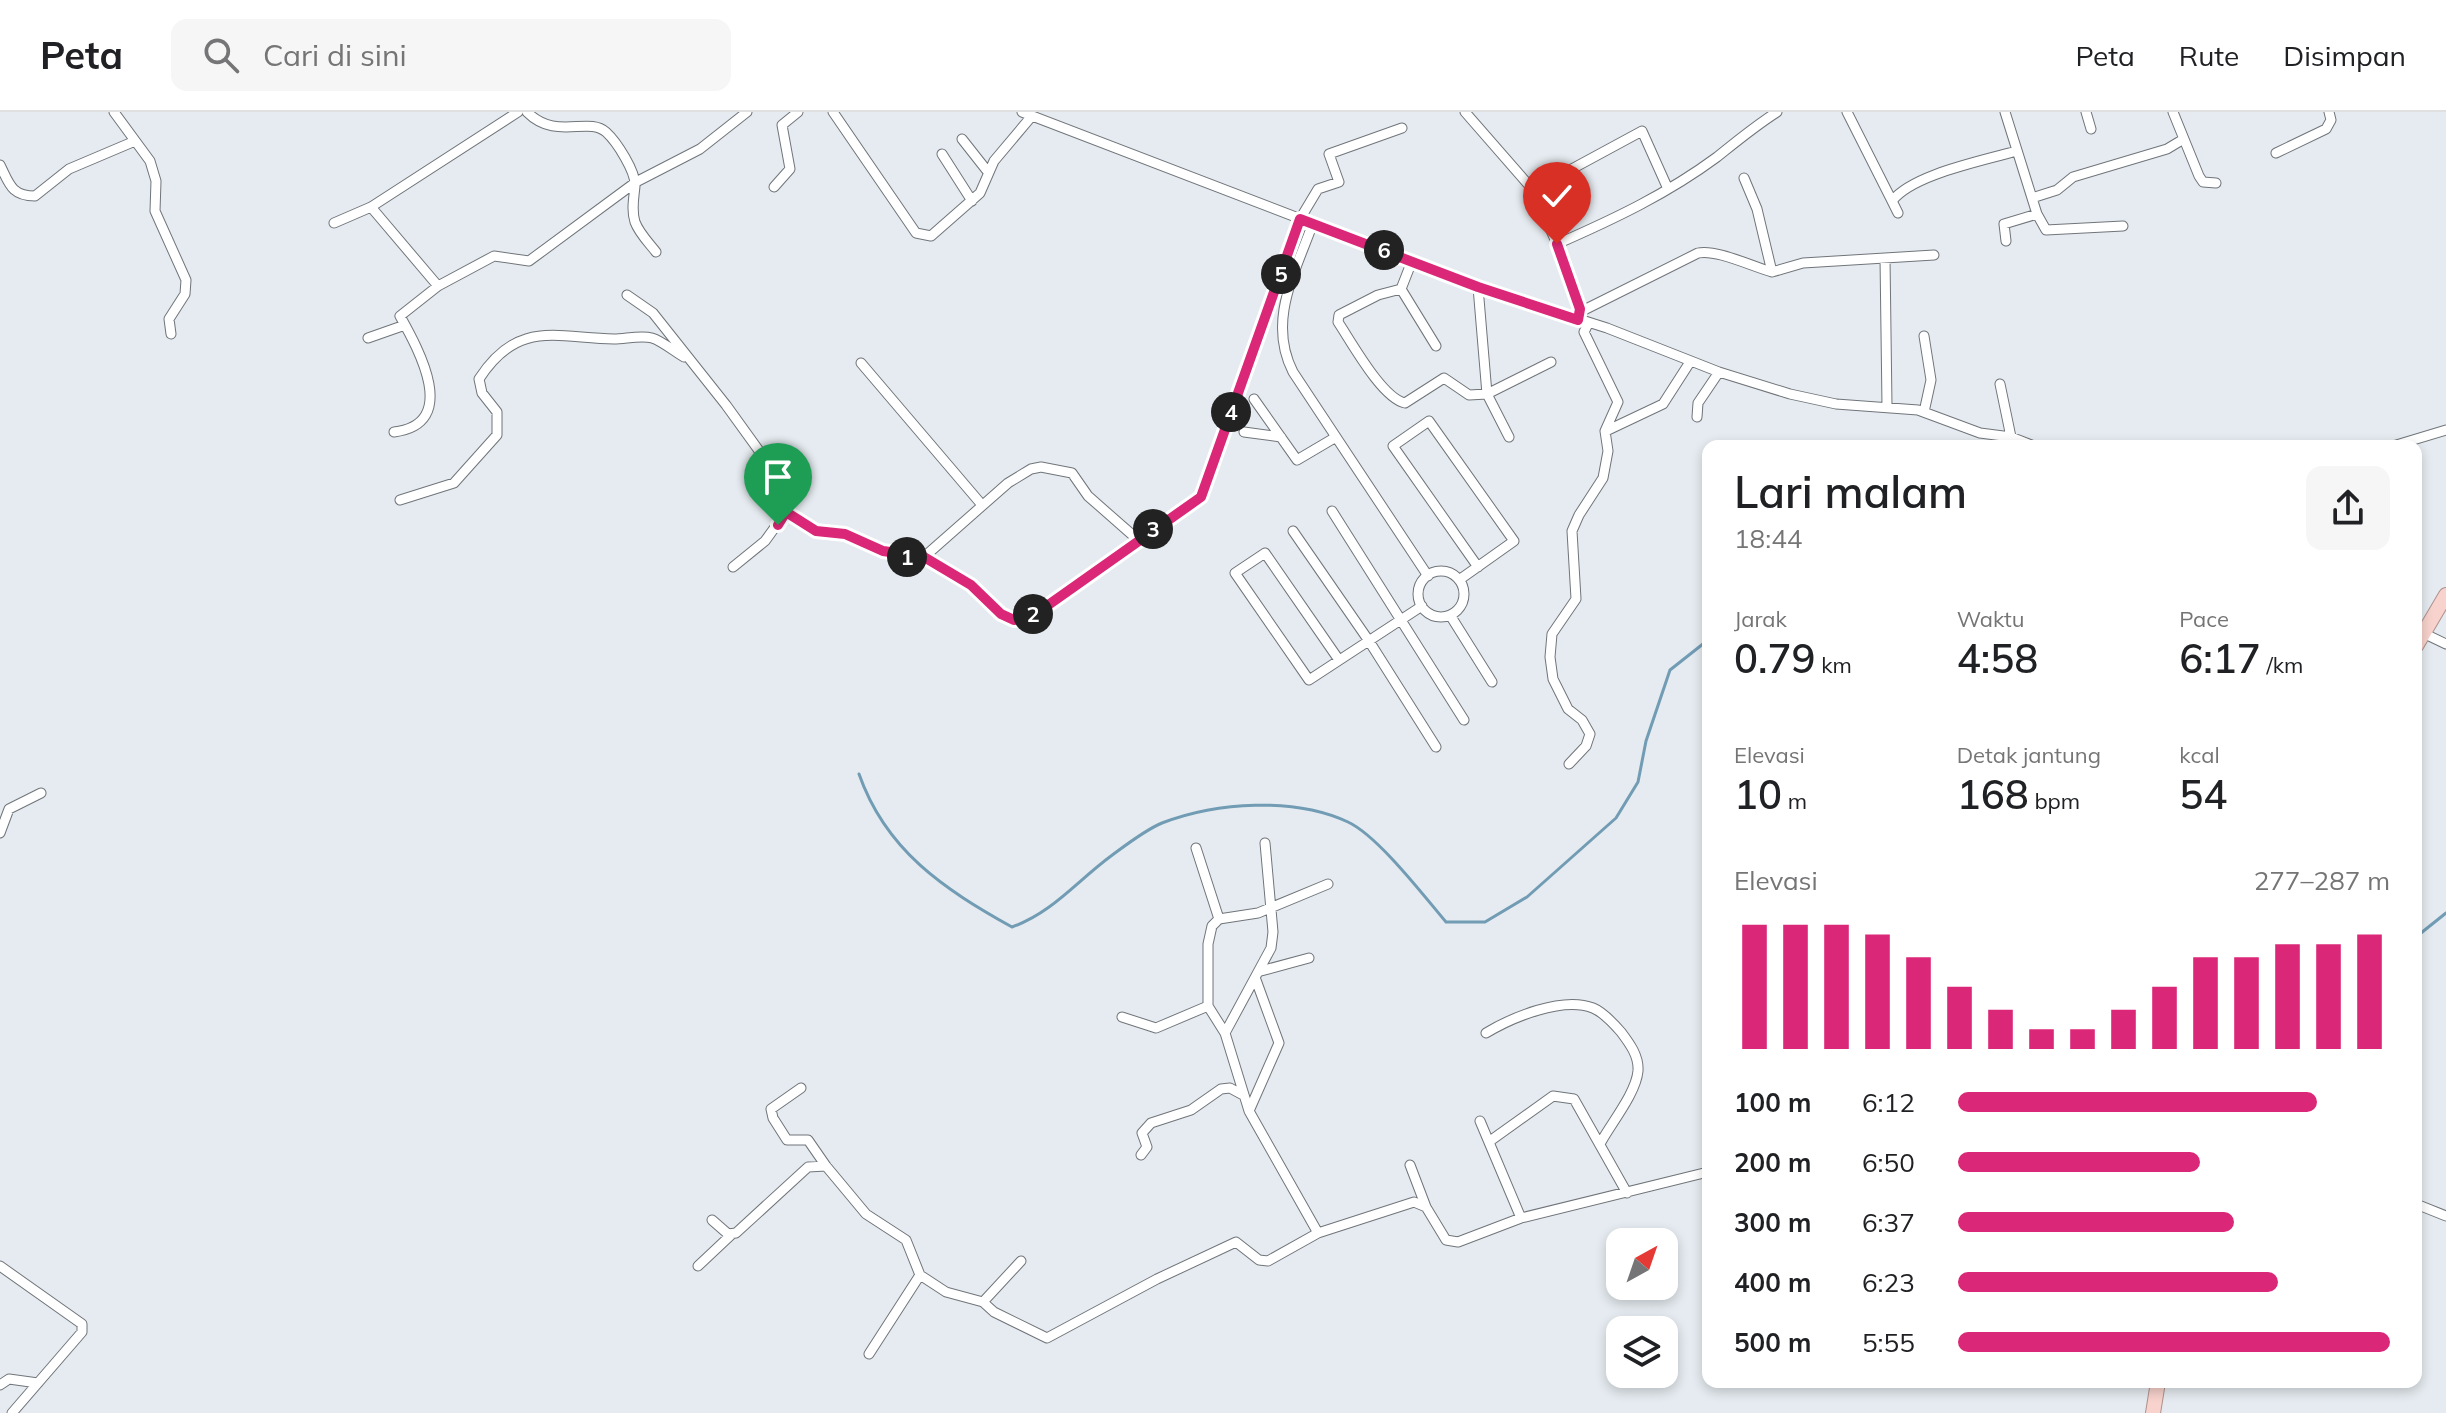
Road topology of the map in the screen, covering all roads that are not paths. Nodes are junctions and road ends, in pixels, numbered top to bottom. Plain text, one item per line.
1 (114, 112) edge
2 (518, 112) edge
3 (527, 112) edge
4 (747, 112) edge
5 (778, 112) edge
6 (798, 112) edge
7 (833, 112) edge
8 (1465, 112) edge
9 (1777, 112) edge
10 (1847, 112) edge
11 (2005, 112) edge
12 (2086, 112) edge
13 (2173, 112) edge
14 (2329, 112) edge
15 (1026, 115) edge
16 (784, 122) junction
17 (1402, 128) dead end
18 (2091, 129) dead end
19 (962, 139) dead end
20 (2182, 140) junction
21 (135, 141) junction
22 (2016, 151) junction
23 (2276, 153) dead end
24 (942, 154) dead end
25 (0, 165) edge
26 (988, 172) junction
27 (1744, 178) dead end
28 (636, 182) junction
29 (2216, 183) dead end
30 (774, 187) dead end
31 (1668, 189) junction
32 (1533, 190) junction
33 (2032, 198) junction
34 (972, 201) junction
35 (1892, 201) junction
36 (371, 207) junction
37 (1898, 213) dead end
38 (2037, 214) junction
39 (1300, 219) junction
40 (334, 223) dead end
41 (1313, 223) junction
42 (2123, 226) dead end
43 (2006, 241) dead end
44 (1557, 244) junction
45 (656, 252) dead end
46 (1934, 255) dead end
47 (1885, 258) junction
48 (1412, 261) junction
49 (1772, 272) junction
50 (438, 286) junction
51 (1478, 287) junction
52 (1401, 289) junction
53 (627, 295) dead end
54 (1582, 318) junction
55 (405, 325) junction
56 (171, 334) dead end
57 (1924, 336) dead end
58 (368, 338) dead end
59 (1436, 346) dead end
60 (691, 361) junction
61 (1551, 362) dead end
62 (1690, 362) junction
63 (861, 363) dead end
64 (1719, 372) junction
65 (2000, 384) dead end
66 (1487, 394) junction
67 (1254, 399) dead end
68 (1887, 406) junction
69 (1924, 412) junction
70 (1697, 417) dead end
71 (2446, 430) edge
72 (1605, 431) junction
73 (394, 432) dead end
74 (1244, 432) dead end
75 (1281, 437) junction
76 (1336, 437) junction
77 (1509, 437) dead end
78 (2011, 437) junction
79 (2019, 440) edge
80 (2413, 440) edge
81 (400, 500) dead end
82 (982, 505) junction
83 (1332, 511) dead end
84 (786, 512) junction
85 (1293, 531) dead end
86 (1137, 539) junction
87 (924, 557) junction
88 (733, 567) dead end
89 (1478, 567) junction
90 (1428, 576) junction
91 (1459, 580) junction
92 (2446, 595) edge
93 (1422, 606) junction
94 (1450, 615) junction
95 (1402, 619) junction
96 (2422, 636) edge
97 (2422, 639) edge
98 (1369, 641) junction
99 (2446, 644) edge
100 (1339, 660) junction
101 (1492, 682) dead end
102 (1464, 720) dead end
103 (1436, 747) dead end
104 (1569, 764) dead end
105 (41, 793) dead end
106 (0, 833) edge
107 (1265, 843) dead end
108 (1196, 848) dead end
109 (1328, 884) dead end
110 (1271, 908) junction
111 (1219, 919) junction
112 (1309, 958) dead end
113 (1258, 975) junction
114 (1208, 1006) junction
115 (1122, 1017) dead end
116 (1225, 1033) junction
117 (1486, 1033) dead end
118 (801, 1088) dead end
119 (1243, 1095) junction
120 (1249, 1111) junction
121 (1480, 1121) dead end
122 (1490, 1141) junction
123 (1601, 1142) junction
124 (1141, 1155) dead end
125 (1410, 1165) dead end
126 (826, 1166) junction
127 (1702, 1174) edge
128 (1627, 1193) junction
129 (2422, 1206) edge
130 (1426, 1207) junction
131 (2446, 1216) edge
132 (1521, 1218) junction
133 (712, 1220) dead end
134 (1318, 1233) junction
135 (732, 1234) junction
136 (1021, 1261) dead end
137 (0, 1266) edge
138 (698, 1266) dead end
139 (920, 1275) junction
140 (983, 1302) junction
141 (869, 1354) dead end
142 (38, 1383) junction
143 (0, 1385) edge
144 (2157, 1388) edge
145 (12, 1413) edge
146 (2153, 1413) edge

1 - 21 street
2 - 36 street
3 - 28 street
4 - 28 street
5 - 16 street
6 - 16 street
7 - 34 street
8 - 32 street
9 - 31 street
10 - 35 street
11 - 22 street
12 - 18 street
13 - 20 street
14 - 23 street
15 - 26 street
15 - 39 street
16 - 30 street
17 - 39 street
19 - 26 street
20 - 29 street
20 - 33 street
21 - 25 street
21 - 56 street
22 - 33 street
22 - 35 street
24 - 34 street
26 - 34 street
27 - 49 street
28 - 45 street
28 - 50 street
31 - 32 street
31 - 44 street
32 - 44 street
33 - 38 street
35 - 37 street
36 - 40 street
36 - 50 street
38 - 42 street
38 - 43 street
39 - 41 street
39 - 86 street
41 - 48 street
41 - 76 street
44 - 54 street
46 - 47 street
47 - 49 street
47 - 68 street
48 - 51 street
48 - 52 street
49 - 54 street
50 - 55 street
51 - 54 street
51 - 66 street
52 - 59 street
52 - 66 street
53 - 60 street
54 - 62 street
54 - 72 street
55 - 58 street
55 - 73 street
57 - 69 street
60 - 81 street
60 - 84 street
61 - 66 street
62 - 64 street
62 - 72 street
63 - 82 street
64 - 68 street
64 - 70 street
65 - 78 street
66 - 77 street
67 - 75 street
68 - 69 street
69 - 78 street
71 - 80 street
72 - 104 street
74 - 75 street
75 - 76 street
76 - 90 street
78 - 79 street
82 - 86 street
82 - 87 street
83 - 95 street
84 - 87 street
84 - 88 street
85 - 98 street
86 - 87 street
89 - 89 street
89 - 91 street
90 - 91 street
90 - 93 street
91 - 94 street
92 - 96 highway
93 - 94 street
93 - 95 street
94 - 101 street
95 - 98 street
95 - 102 street
97 - 99 street
98 - 100 street
98 - 103 street
100 - 100 street
105 - 106 street
107 - 110 street
108 - 111 street
109 - 110 street
110 - 111 street
110 - 113 street
111 - 114 street
112 - 113 street
113 - 116 street
113 - 120 street
114 - 115 street
114 - 116 street
116 - 119 street
117 - 123 street
118 - 126 street
119 - 120 street
119 - 124 street
120 - 134 street
121 - 122 street
122 - 123 street
122 - 132 street
123 - 128 street
125 - 130 street
126 - 135 street
126 - 139 street
127 - 128 street
128 - 132 street
129 - 131 street
130 - 132 street
130 - 134 street
133 - 135 street
134 - 140 street
135 - 138 street
136 - 140 street
137 - 142 street
139 - 140 street
139 - 141 street
142 - 143 street
142 - 145 street
144 - 146 highway

